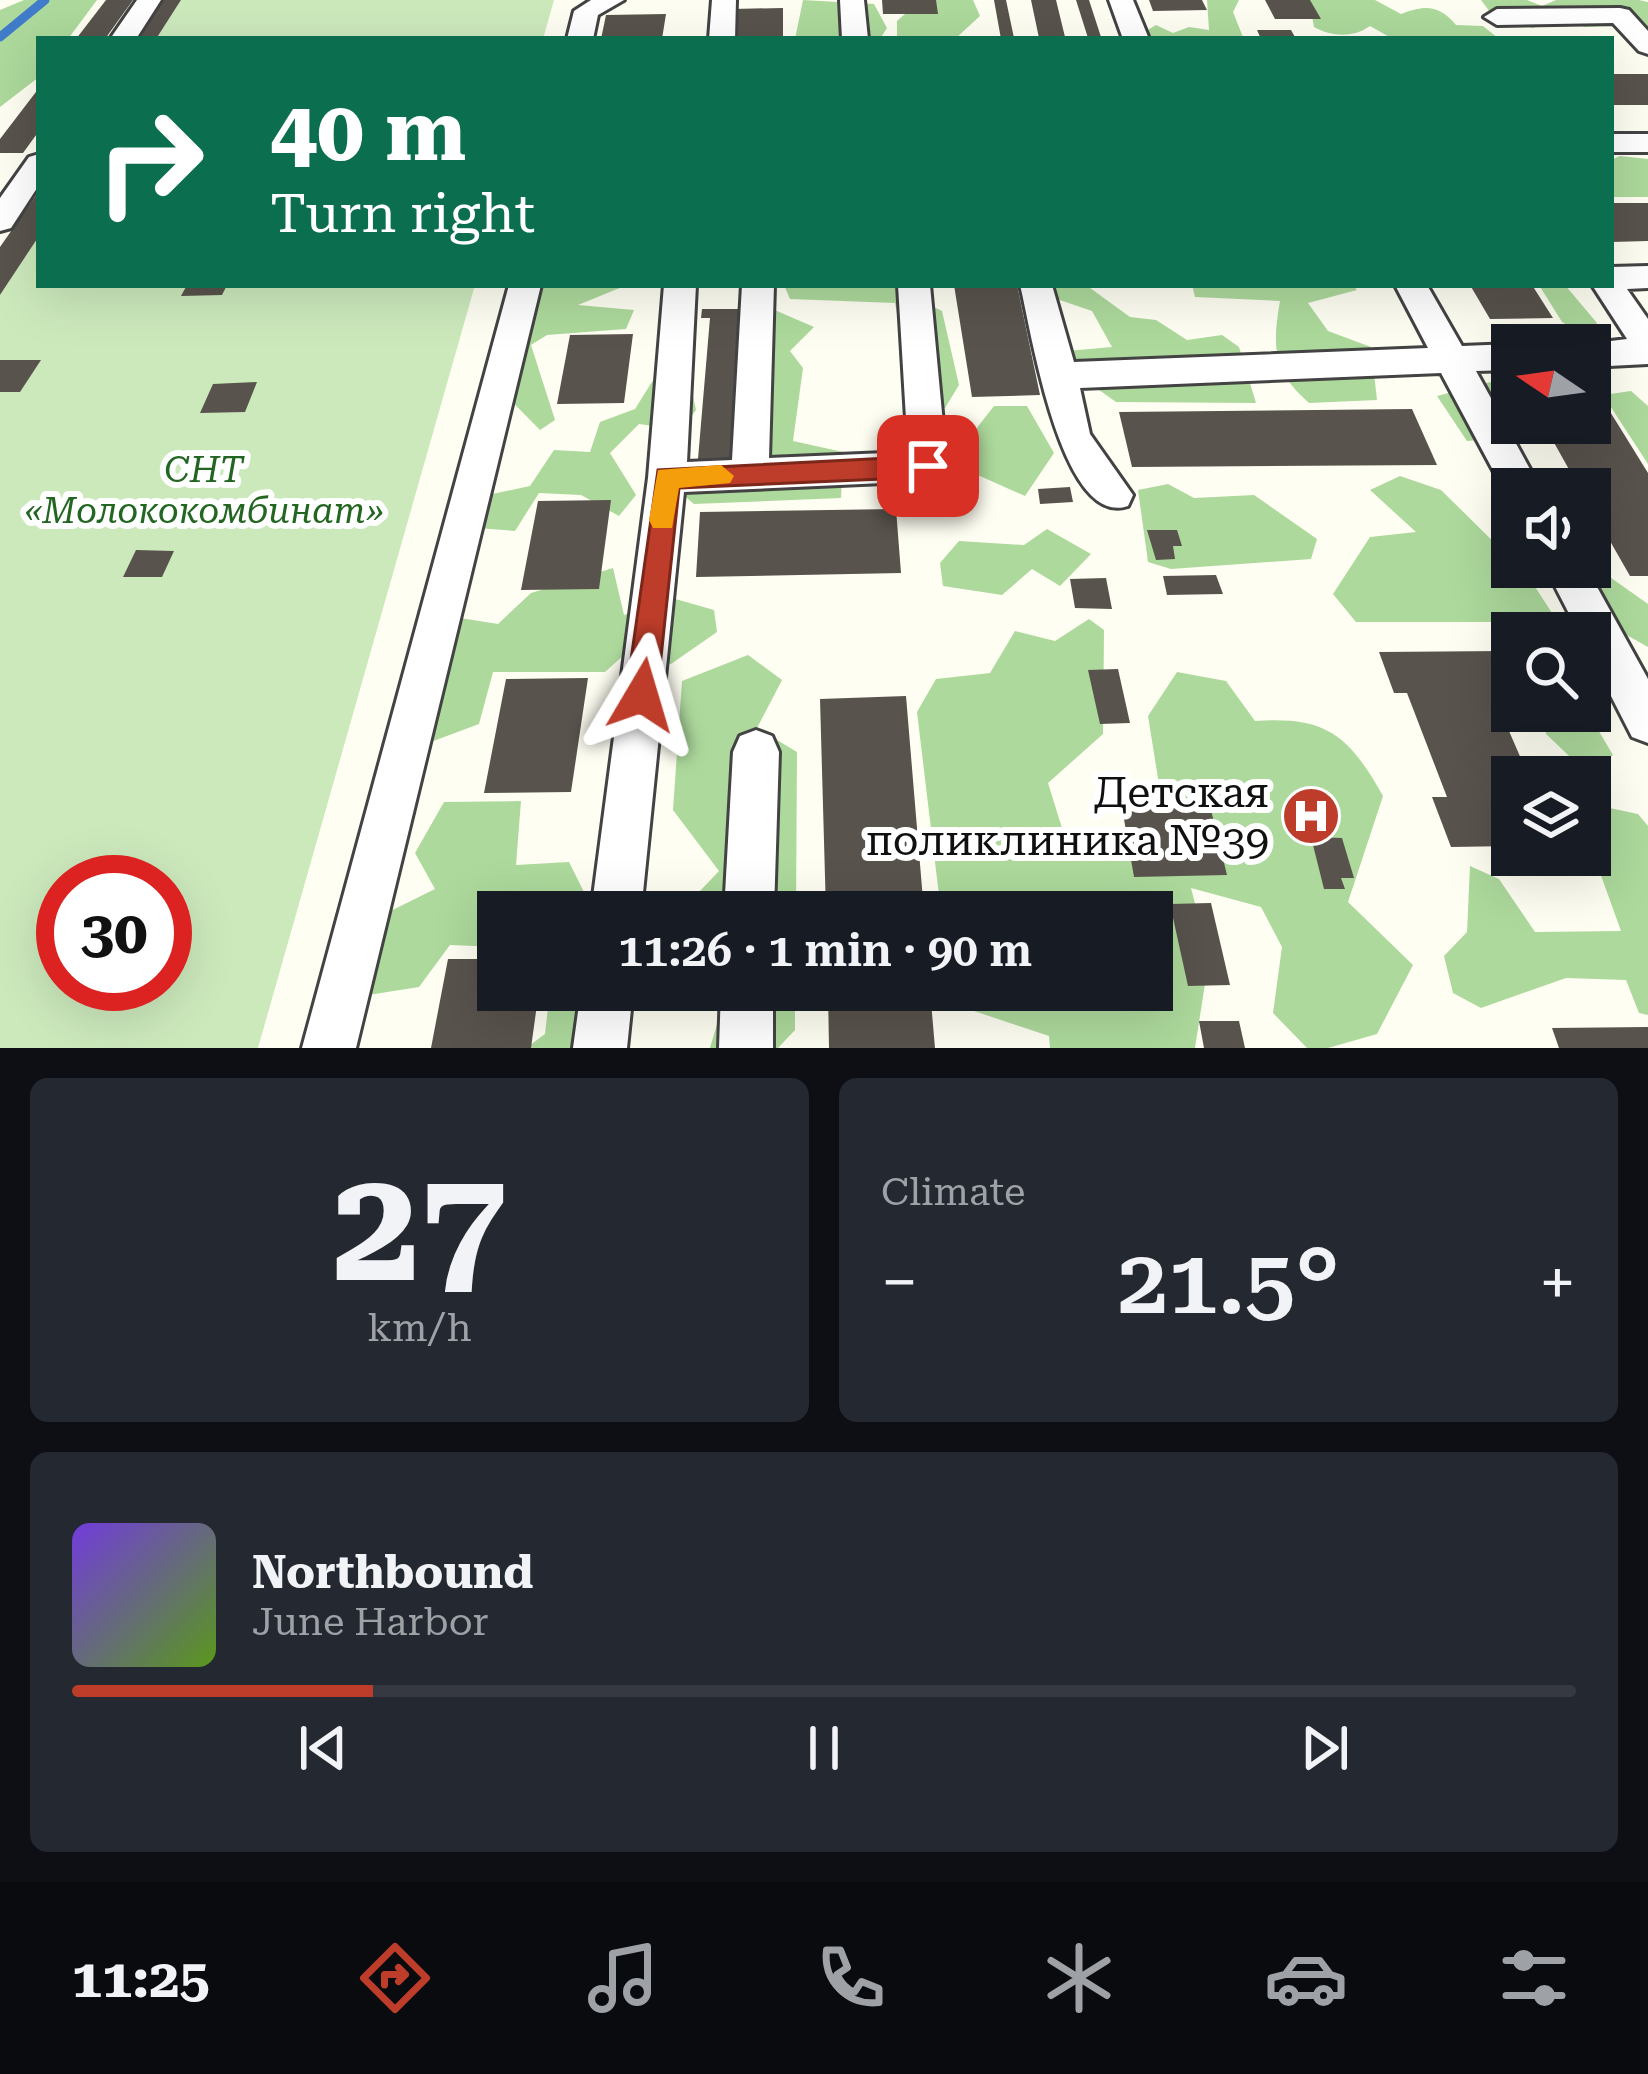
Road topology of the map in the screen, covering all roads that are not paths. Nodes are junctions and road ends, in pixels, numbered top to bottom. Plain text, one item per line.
1 (149, 0) edge
2 (612, 0) edge
3 (724, 0) edge
4 (852, 0) edge
5 (1121, 0) edge
6 (1491, 9) edge
7 (125, 36) edge
8 (581, 36) edge
9 (722, 36) edge
10 (855, 36) edge
11 (1135, 36) edge
12 (1512, 36) edge
13 (1614, 46) edge
14 (1648, 142) edge
15 (1614, 143) edge
16 (27, 176) edge
17 (0, 221) edge
18 (1648, 278) edge
19 (1614, 281) edge
20 (524, 288) edge
21 (680, 288) edge
22 (758, 288) edge
23 (914, 288) edge
24 (1037, 288) edge
25 (1414, 288) edge
26 (1613, 288) edge
27 (1648, 348) edge
28 (1611, 352) edge
29 (1491, 358) edge
30 (1451, 360) junction
31 (1060, 376) junction
32 (1510, 468) edge
33 (750, 475) junction
34 (667, 478) junction
35 (1114, 494) dead end
36 (1576, 588) edge
37 (1648, 722) edge
38 (756, 752) dead end
39 (618, 891) edge
40 (750, 891) edge
41 (604, 1011) edge
42 (747, 1011) edge
43 (329, 1048) edge
44 (600, 1048) edge
45 (746, 1048) edge

1 - 7 street
2 - 8 street
3 - 9 street
4 - 10 street
5 - 11 street
6 - 12 street
6 - 13 street
14 - 15 street
16 - 17 street
18 - 19 street
20 - 43 street
21 - 34 street
22 - 33 street
23 - 33 street
24 - 31 street
25 - 30 street
26 - 27 street
27 - 28 street
29 - 30 street
30 - 31 street
30 - 32 street
31 - 35 street
33 - 34 street
34 - 39 street
36 - 37 street
38 - 40 street
41 - 44 street
42 - 45 street

